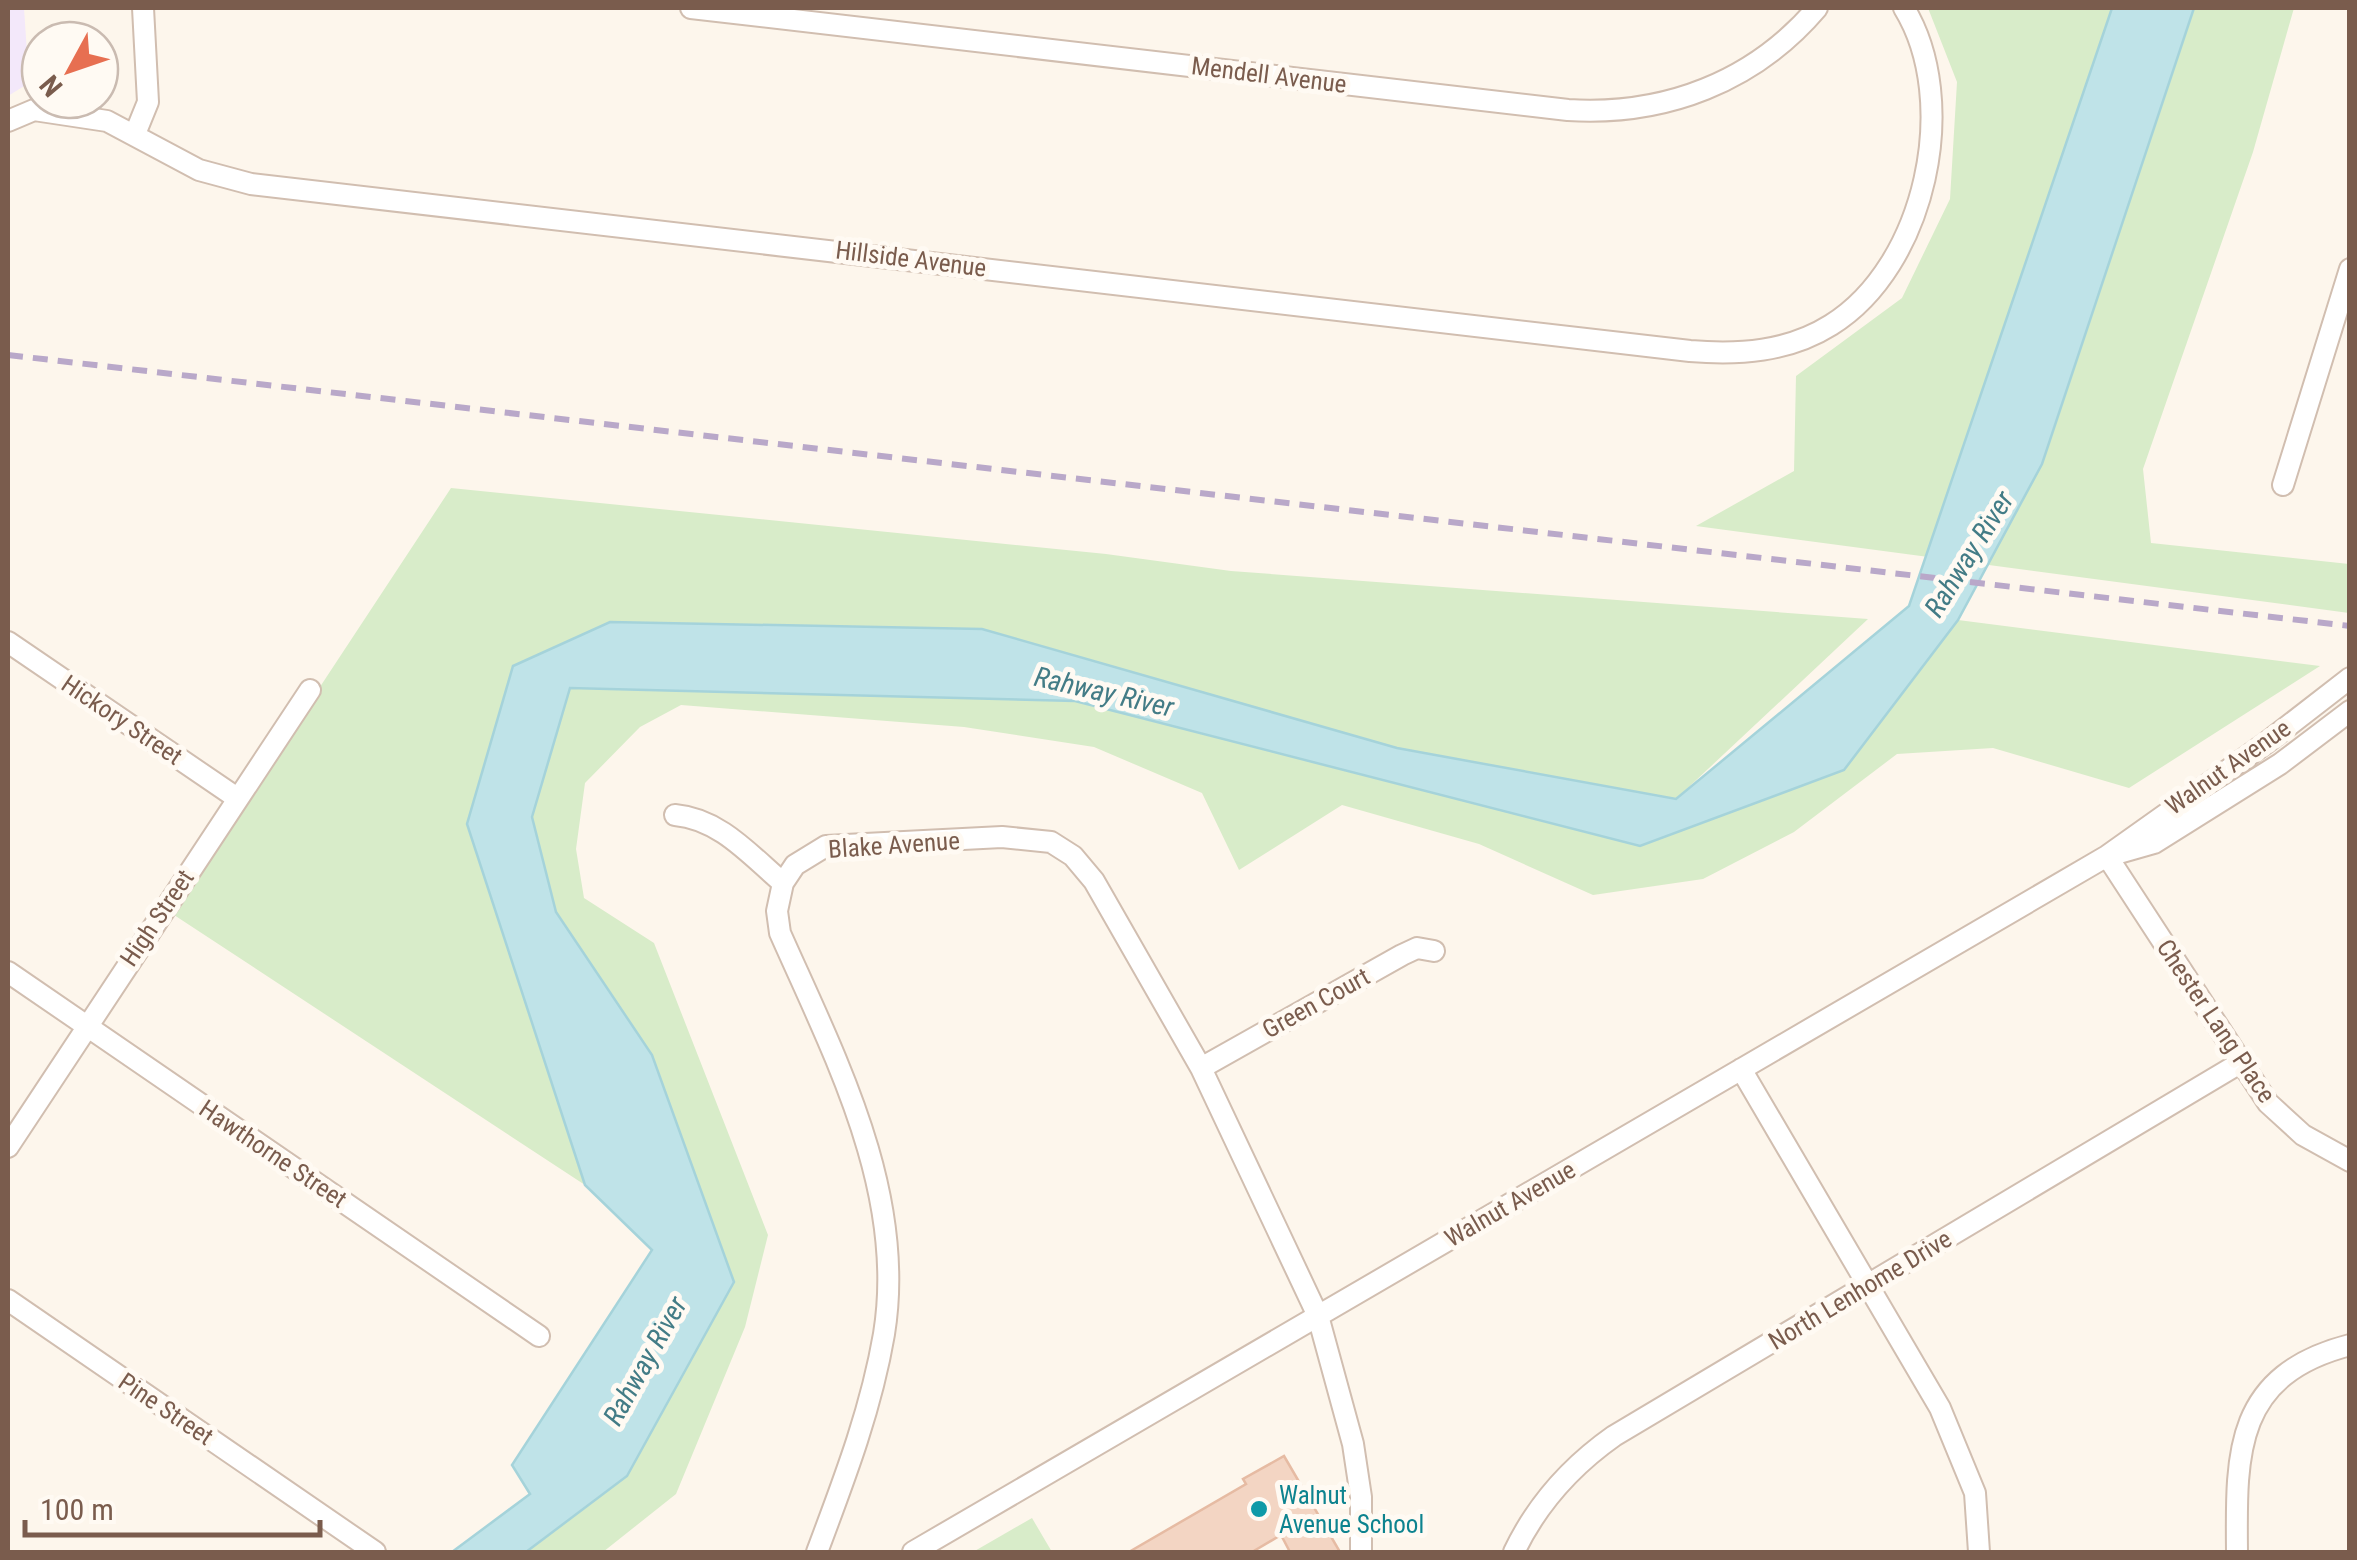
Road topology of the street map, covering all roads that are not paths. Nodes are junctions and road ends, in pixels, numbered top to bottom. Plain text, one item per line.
1 (143, 8) edge
2 (691, 8) edge
3 (1817, 8) edge
4 (1904, 8) edge
5 (8, 121) edge
6 (136, 134) junction
7 (2350, 269) edge
8 (2283, 485) dead end
9 (8, 642) edge
10 (2350, 678) edge
11 (310, 690) dead end
12 (2350, 710) edge
13 (237, 798) junction
14 (675, 815) dead end
15 (2107, 856) junction
16 (783, 883) junction
17 (1434, 951) dead end
18 (8, 972) edge
19 (85, 1025) junction
20 (2240, 1063) junction
21 (1201, 1068) junction
22 (1741, 1069) junction
23 (8, 1147) edge
24 (2350, 1161) edge
25 (1867, 1286) junction
26 (8, 1300) edge
27 (1318, 1316) junction
28 (539, 1336) dead end
29 (2350, 1345) edge
30 (375, 1552) edge
31 (817, 1552) edge
32 (914, 1552) edge
33 (1361, 1552) edge
34 (1514, 1552) edge
35 (1979, 1552) edge
36 (2237, 1552) edge

1 - 6 street
2 - 3 street, Mendell Avenue
4 - 6 street, Hillside Avenue
5 - 6 street, Hillside Avenue
7 - 8 street
9 - 13 street, Hickory Street
10 - 15 street, Walnut Avenue
11 - 13 street, High Street
12 - 15 street, Walnut Avenue
13 - 19 street, High Street
14 - 16 street
15 - 20 street, Chester Lang Place
15 - 22 street, Walnut Avenue
16 - 21 street, Blake Avenue
16 - 31 street
17 - 21 street, Green Court
18 - 19 street, Hawthorne Street
19 - 23 street, High Street
19 - 28 street, Hawthorne Street
20 - 24 street, Chester Lang Place
20 - 25 street, North Lenhome Drive
21 - 27 street, Blake Avenue
22 - 25 street
22 - 27 street, Walnut Avenue
25 - 34 street, North Lenhome Drive
25 - 35 street
26 - 30 street, Pine Street
27 - 32 street, Walnut Avenue
27 - 33 street, Blake Avenue
29 - 36 street

